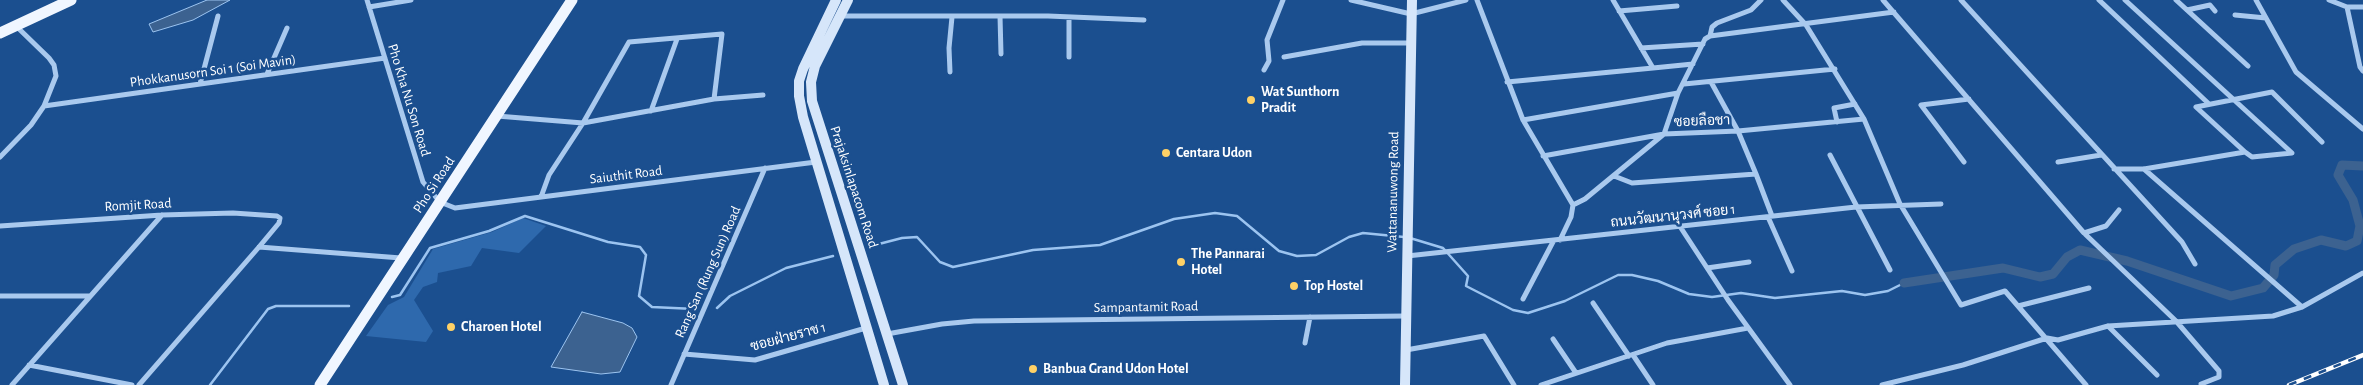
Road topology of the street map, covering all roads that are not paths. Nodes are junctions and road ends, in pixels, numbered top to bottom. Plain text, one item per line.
1 (54, 0) edge
2 (71, 0) edge
3 (367, 0) edge
4 (411, 0) edge
5 (572, 0) edge
6 (836, 0) edge
7 (848, 0) edge
8 (1282, 0) edge
9 (1351, 0) edge
10 (1412, 0) edge
11 (1466, 0) edge
12 (1477, 0) edge
13 (1613, 0) edge
14 (1760, 0) edge
15 (1783, 0) edge
16 (1883, 0) edge
17 (1961, 0) edge
18 (2099, 0) edge
19 (2125, 0) edge
20 (2176, 0) edge
21 (2256, 0) edge
22 (2329, 0) edge
23 (1677, 6) dead end
24 (2347, 6) junction
25 (369, 7) junction
26 (2363, 7) edge
27 (2187, 10) junction
28 (2215, 11) dead end
29 (1619, 12) junction
30 (1894, 12) junction
31 (1411, 14) junction
32 (828, 15) junction
33 (2235, 15) dead end
34 (218, 16) dead end
35 (840, 16) junction
36 (1000, 16) junction
37 (952, 17) junction
38 (1069, 17) junction
39 (2266, 18) junction
40 (1144, 20) dead end
41 (0, 25) edge
42 (15, 25) junction
43 (1806, 25) junction
44 (287, 28) dead end
45 (0, 33) edge
46 (1710, 36) junction
47 (677, 39) junction
48 (1411, 43) junction
49 (1703, 44) junction
50 (1641, 48) junction
51 (1001, 54) dead end
52 (1284, 57) dead end
53 (385, 58) junction
54 (1070, 58) dead end
55 (1693, 64) junction
56 (2248, 66) dead end
57 (1652, 68) junction
58 (1264, 70) dead end
59 (1834, 70) junction
60 (2363, 71) edge
61 (950, 72) dead end
62 (267, 74) junction
63 (1507, 82) junction
64 (1711, 82) junction
65 (200, 84) junction
66 (1684, 84) junction
67 (1678, 93) junction
68 (763, 95) dead end
69 (1969, 99) junction
70 (2232, 99) junction
71 (714, 100) junction
72 (1855, 104) junction
73 (2209, 104) junction
74 (44, 106) junction
75 (651, 111) junction
76 (496, 116) junction
77 (1523, 120) junction
78 (1864, 120) junction
79 (1837, 122) junction
80 (583, 123) junction
81 (2363, 129) edge
82 (1738, 131) junction
83 (1664, 134) junction
84 (2322, 142) dead end
85 (2245, 152) junction
86 (1830, 155) dead end
87 (2101, 155) junction
88 (1543, 156) junction
89 (0, 157) edge
90 (830, 160) junction
91 (816, 162) junction
92 (1964, 162) dead end
93 (2058, 162) dead end
94 (765, 168) junction
95 (2114, 169) junction
96 (2144, 169) junction
97 (1756, 174) junction
98 (1614, 176) junction
99 (541, 197) junction
100 (440, 202) junction
101 (1900, 204) junction
102 (1941, 204) dead end
103 (1573, 205) junction
104 (1856, 207) junction
105 (2120, 210) dead end
106 (162, 215) junction
107 (1770, 217) junction
108 (1678, 225) junction
109 (0, 226) edge
110 (2084, 233) junction
111 (855, 235) junction
112 (840, 239) junction
113 (1557, 240) junction
114 (260, 248) junction
115 (1407, 256) junction
116 (404, 258) junction
117 (1749, 262) dead end
118 (2195, 264) dead end
119 (1707, 268) junction
120 (1890, 270) dead end
121 (1792, 272) dead end
122 (2363, 273) edge
123 (2089, 288) dead end
124 (0, 296) edge
125 (90, 296) junction
126 (1523, 299) dead end
127 (1593, 303) dead end
128 (2018, 306) junction
129 (2302, 307) junction
130 (1406, 316) junction
131 (1310, 317) junction
132 (2176, 321) junction
133 (2108, 326) junction
134 (866, 328) junction
135 (1748, 328) junction
136 (887, 334) junction
137 (2047, 338) junction
138 (870, 340) junction
139 (1553, 340) dead end
140 (1305, 343) dead end
141 (1406, 350) junction
142 (684, 354) junction
143 (1631, 355) junction
144 (29, 365) junction
145 (1576, 374) junction
146 (2158, 375) dead end
147 (2201, 384) edge
148 (12, 385) edge
149 (132, 385) edge
150 (140, 385) edge
151 (320, 385) edge
152 (671, 385) edge
153 (884, 385) edge
154 (903, 385) edge
155 (1405, 385) edge
156 (1514, 385) edge
157 (1541, 385) edge
158 (1653, 385) edge
159 (1790, 385) edge
160 (1882, 385) edge
161 (2086, 385) edge

1 - 41 main road
2 - 42 main road
3 - 25 street, Pho Kha Nu Son Road
4 - 25 street
5 - 76 main road, Pho Si Road
6 - 32 street, Prajaksinlapacom Road
7 - 35 street, Prajaksinlapacom Road
8 - 58 street
9 - 31 street
10 - 31 street, Wattananuwong Road
11 - 31 street
12 - 63 street
13 - 29 street
14 - 46 street
15 - 43 street
16 - 30 street
17 - 87 street
18 - 73 street
19 - 70 street
20 - 27 street
21 - 39 street
22 - 24 street
23 - 29 street
24 - 26 street
24 - 60 street
25 - 53 street, Pho Kha Nu Son Road
27 - 28 street
27 - 56 street
29 - 50 street
30 - 43 street
30 - 69 street
31 - 48 street, Wattananuwong Road
32 - 35 street
32 - 91 street, Prajaksinlapacom Road
33 - 39 street
34 - 65 street
35 - 37 street
35 - 90 street, Prajaksinlapacom Road
36 - 37 street
36 - 38 street
36 - 51 street
37 - 61 street
38 - 40 street
38 - 54 street
39 - 81 street
42 - 45 main road
42 - 74 street
43 - 46 street
43 - 59 street
44 - 62 street
46 - 49 street
47 - 71 street
47 - 75 street
47 - 80 street
48 - 52 street
48 - 115 street, Wattananuwong Road
49 - 50 street
49 - 55 street
50 - 57 street
53 - 62 street, Phokkanusorn Soi 1 (Soi Mavin)
53 - 100 street, Pho Kha Nu Son Road
55 - 57 street
55 - 66 street
57 - 63 street
59 - 64 street
59 - 72 street
62 - 65 street, Phokkanusorn Soi 1 (Soi Mavin)
63 - 77 street
64 - 66 street
64 - 82 street
65 - 74 street, Phokkanusorn Soi 1 (Soi Mavin)
66 - 67 street
67 - 77 street
67 - 83 street
68 - 71 street
69 - 92 street
69 - 110 street
70 - 73 street
70 - 84 street
70 - 85 street
71 - 75 street
72 - 78 street
72 - 79 street
73 - 85 street
74 - 89 street
75 - 80 street
76 - 80 street
76 - 100 main road, Pho Si Road
77 - 88 street
78 - 79 street, ซอยลือชา
78 - 101 street
79 - 82 street, ซอยลือชา
80 - 99 street
82 - 83 street, ซอยลือชา
82 - 97 street
83 - 88 street, ซอยลือชา
83 - 98 street
85 - 96 street
86 - 104 street
87 - 93 street
87 - 95 street
88 - 103 street
90 - 91 street
90 - 111 street, Prajaksinlapacom Road
91 - 94 street, Saiuthit Road
91 - 112 street, Prajaksinlapacom Road
94 - 99 street, Saiuthit Road
94 - 142 street, Rang San (Rung Sun) Road
95 - 96 street
95 - 118 street
96 - 129 street
97 - 98 street
97 - 107 street
98 - 103 street
99 - 100 street, Saiuthit Road
100 - 116 main road, Pho Si Road
101 - 102 street, ถนนวัฒนานุวงศ์ ซอย 1
101 - 104 street, ถนนวัฒนานุวงศ์ ซอย 1
101 - 128 street
103 - 113 street
104 - 107 street, ถนนวัฒนานุวงศ์ ซอย 1
104 - 120 street
105 - 110 street
106 - 109 street, Romjit Road
106 - 114 street, Romjit Road
106 - 125 street
107 - 108 street, ถนนวัฒนานุวงศ์ ซอย 1
107 - 121 street
108 - 113 street, ถนนวัฒนานุวงศ์ ซอย 1
108 - 119 street
110 - 132 street
111 - 112 street
111 - 136 street, Prajaksinlapacom Road
112 - 134 street, Prajaksinlapacom Road
113 - 115 street, ถนนวัฒนานุวงศ์ ซอย 1
113 - 126 street
114 - 116 street
114 - 150 street
115 - 130 street, Wattananuwong Road
116 - 151 main road, Pho Si Road
117 - 119 street
119 - 135 street
122 - 129 street
123 - 128 street
124 - 125 street
125 - 144 street
127 - 143 street
128 - 137 street
129 - 132 street
130 - 131 street, Sampantamit Road
130 - 141 street, Wattananuwong Road
131 - 136 street, Sampantamit Road
131 - 140 street
132 - 133 street
132 - 147 street
133 - 137 street
133 - 146 street
134 - 138 street, Prajaksinlapacom Road
134 - 142 street, ซอยฝ่ายราช 1
135 - 143 street
135 - 159 street
136 - 138 street
136 - 154 street, Prajaksinlapacom Road
137 - 160 street
137 - 161 street
138 - 153 street, Prajaksinlapacom Road
139 - 145 street
141 - 155 street, Wattananuwong Road
141 - 156 street
142 - 152 street, Rang San (Rung Sun) Road
143 - 145 street
143 - 158 street
144 - 148 street
144 - 149 street
145 - 157 street

